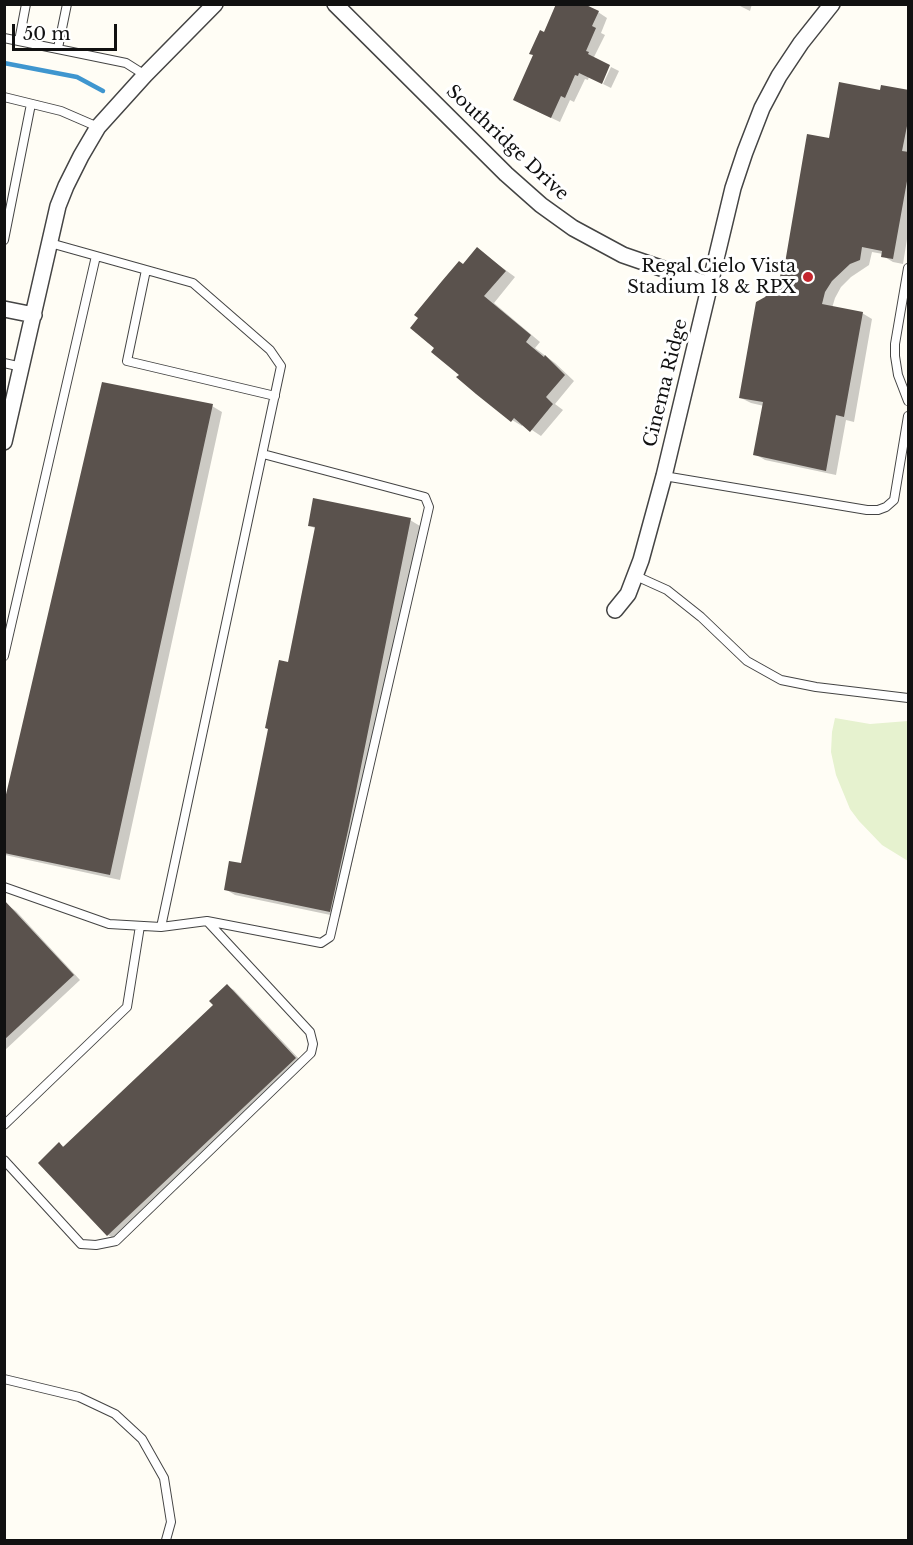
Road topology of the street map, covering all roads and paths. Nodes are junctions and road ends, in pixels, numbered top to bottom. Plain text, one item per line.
1 (26, 4) edge
2 (67, 4) edge
3 (215, 4) edge
4 (335, 4) edge
5 (832, 4) edge
6 (4, 38) edge
7 (19, 41) junction
8 (58, 48) junction
9 (145, 75) junction
10 (4, 97) edge
11 (31, 104) junction
12 (98, 127) junction
13 (4, 240) edge
14 (50, 243) junction
15 (96, 256) junction
16 (909, 268) edge
17 (146, 270) junction
18 (710, 285) junction
19 (4, 309) edge
20 (34, 315) junction
21 (4, 363) edge
22 (22, 367) junction
23 (275, 396) junction
24 (909, 401) edge
25 (909, 416) edge
26 (4, 442) edge
27 (263, 454) junction
28 (664, 476) junction
29 (636, 576) junction
30 (615, 610) dead end
31 (4, 656) edge
32 (909, 698) edge
33 (4, 887) edge
34 (207, 921) junction
35 (140, 926) junction
36 (162, 927) junction
37 (4, 1125) edge
38 (4, 1160) edge
39 (4, 1379) edge
40 (166, 1540) edge

1 - 7 lane
2 - 8 lane
3 - 9 street
4 - 18 street, Southridge Drive
5 - 18 street, Cinema Ridge
6 - 7 lane
7 - 8 lane
8 - 9 lane
9 - 12 street
10 - 11 lane
11 - 12 lane
11 - 13 lane
12 - 14 street
14 - 15 lane
14 - 20 street
15 - 17 lane
15 - 31 lane
16 - 24 lane
17 - 23 lane
17 - 23 lane
18 - 28 street, Cinema Ridge
19 - 20 street
20 - 22 street
21 - 22 lane
22 - 26 street
23 - 27 lane
25 - 28 lane
27 - 34 lane
27 - 36 lane
28 - 29 street, Cinema Ridge
29 - 30 street, Cinema Ridge
29 - 32 lane
33 - 35 lane
34 - 36 lane
34 - 38 lane
35 - 36 lane
35 - 37 lane
39 - 40 lane

